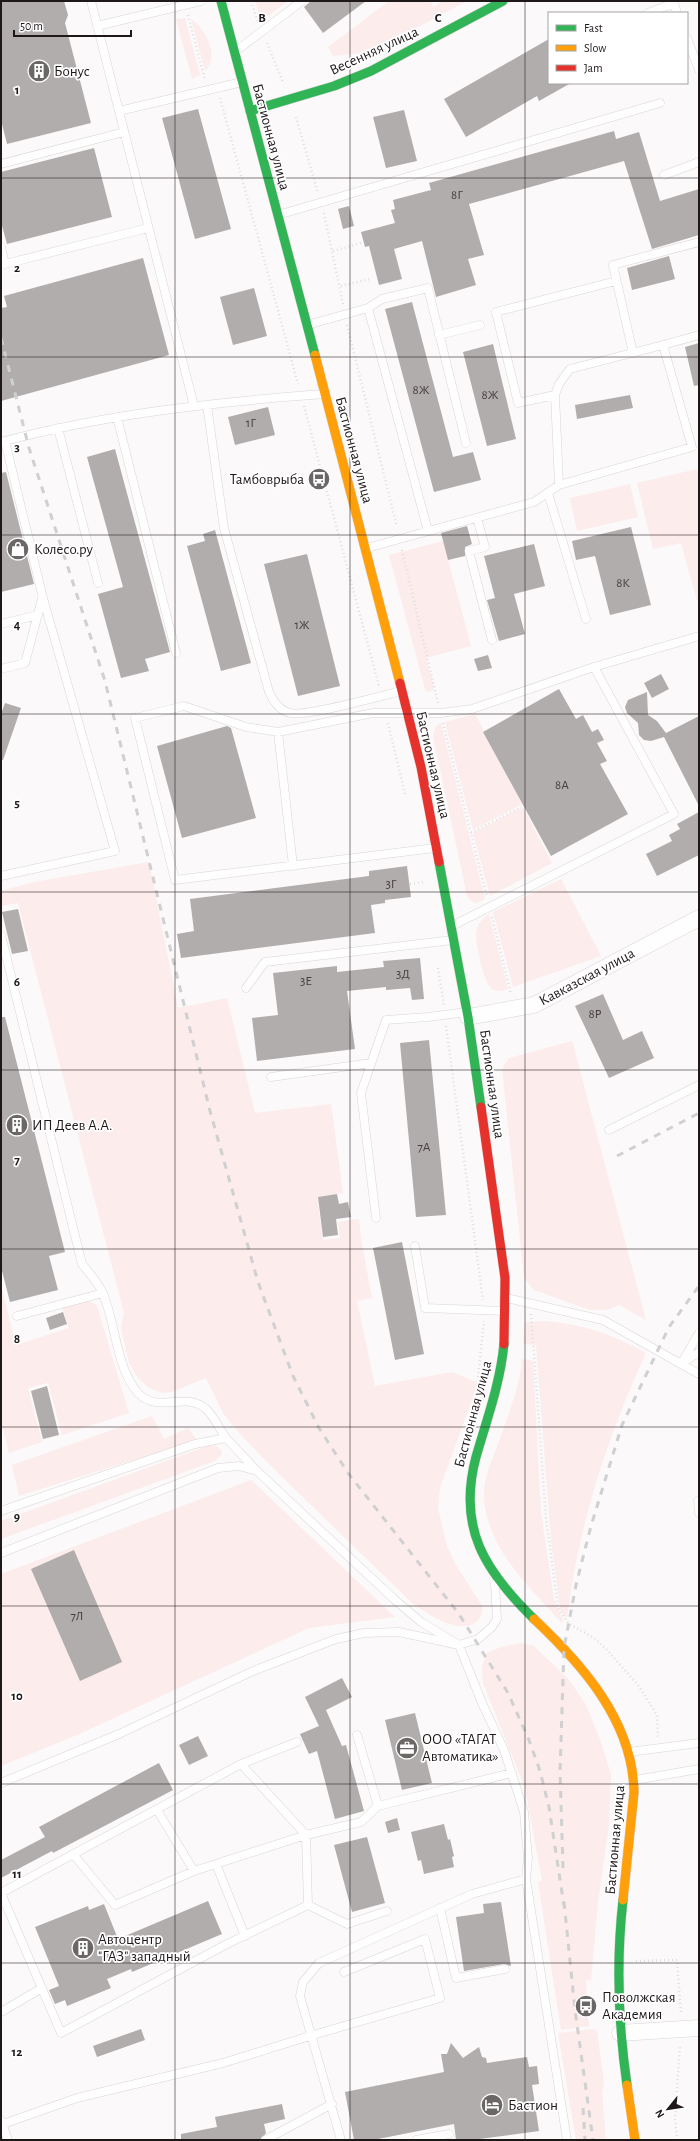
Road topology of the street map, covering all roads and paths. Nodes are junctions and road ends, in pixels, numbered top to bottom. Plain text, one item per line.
1 (91, 1) edge
2 (201, 1) edge
3 (221, 1) edge
4 (251, 1) edge
5 (302, 1) edge
6 (503, 1) edge
7 (186, 5) junction
8 (651, 12) edge
9 (678, 12) edge
10 (97, 26) junction
11 (262, 32) junction
12 (688, 41) edge
13 (234, 52) junction
14 (699, 70) edge
15 (242, 82) junction
16 (218, 87) junction
17 (207, 90) junction
18 (291, 99) junction
19 (660, 103) dead end
20 (250, 111) junction
21 (119, 112) junction
22 (124, 132) junction
23 (699, 162) edge
24 (1, 164) edge
25 (664, 175) dead end
26 (278, 215) junction
27 (148, 228) junction
28 (699, 242) edge
29 (361, 243) dead end
30 (1, 246) edge
31 (333, 251) dead end
32 (370, 279) dead end
33 (616, 281) junction
34 (341, 286) dead end
35 (368, 308) junction
36 (306, 325) junction
37 (480, 325) dead end
38 (440, 335) junction
39 (699, 335) edge
40 (663, 345) junction
41 (633, 353) junction
42 (324, 394) junction
43 (555, 395) junction
44 (302, 396) junction
45 (207, 405) junction
46 (194, 406) junction
47 (117, 417) junction
48 (58, 428) junction
49 (3, 442) edge
50 (466, 443) dead end
51 (559, 485) junction
52 (548, 492) junction
53 (477, 518) junction
54 (428, 531) junction
55 (400, 539) junction
56 (366, 548) junction
57 (98, 583) dead end
58 (42, 598) junction
59 (38, 615) junction
60 (586, 619) dead end
61 (1, 624) edge
62 (699, 636) edge
63 (492, 640) dead end
64 (176, 653) dead end
65 (594, 667) junction
66 (1, 670) edge
67 (402, 691) junction
68 (382, 696) junction
69 (407, 712) junction
70 (385, 713) junction
71 (441, 713) junction
72 (278, 732) junction
73 (406, 797) dead end
74 (521, 806) dead end
75 (471, 833) junction
76 (438, 848) junction
77 (293, 866) junction
78 (1, 876) edge
79 (423, 876) dead end
80 (424, 882) junction
81 (410, 884) dead end
82 (426, 890) dead end
83 (490, 907) junction
84 (699, 918) edge
85 (452, 926) junction
86 (1, 935) edge
87 (454, 940) junction
88 (434, 942) junction
89 (246, 988) dead end
90 (515, 1008) junction
91 (468, 1014) junction
92 (445, 1015) junction
93 (371, 1063) junction
94 (271, 1077) dead end
95 (699, 1085) edge
96 (609, 1130) dead end
97 (376, 1218) dead end
98 (415, 1246) dead end
99 (103, 1293) junction
100 (506, 1298) junction
101 (530, 1304) junction
102 (485, 1310) junction
103 (506, 1311) junction
104 (17, 1316) dead end
105 (699, 1333) edge
106 (699, 1352) edge
107 (681, 1364) junction
108 (699, 1374) edge
109 (478, 1377) dead end
110 (226, 1438) junction
111 (257, 1471) junction
112 (698, 1501) dead end
113 (1, 1511) edge
114 (699, 1512) edge
115 (1, 1552) edge
116 (494, 1577) junction
117 (459, 1645) junction
118 (357, 1736) dead end
119 (297, 1742) dead end
120 (699, 1742) edge
121 (658, 1748) junction
122 (629, 1752) junction
123 (241, 1764) junction
124 (699, 1769) edge
125 (512, 1772) junction
126 (634, 1780) junction
127 (1, 1783) edge
128 (378, 1806) junction
129 (157, 1810) junction
130 (306, 1835) junction
131 (73, 1854) junction
132 (216, 1864) junction
133 (194, 1870) junction
134 (526, 1879) junction
135 (308, 1906) junction
136 (440, 1908) junction
137 (387, 1911) dead end
138 (245, 1936) junction
139 (505, 1969) dead end
140 (344, 1972) dead end
141 (42, 1988) junction
142 (1, 2012) edge
143 (699, 2028) edge
144 (620, 2033) junction
145 (313, 2034) junction
146 (332, 2104) junction
147 (2, 2121) edge
148 (450, 2134) dead end
149 (8, 2140) edge
150 (265, 2140) edge
151 (342, 2140) edge
152 (416, 2140) edge
153 (567, 2140) edge
154 (635, 2140) edge

1 - 10 lane
2 - 7 lane
3 - 13 main road, Бастионная улица
4 - 11 path
5 - 11 lane
6 - 18 main road, Весенняя улица
7 - 10 lane
7 - 17 path
8 - 9 lane
10 - 21 lane
11 - 13 lane
11 - 18 path
12 - 14 lane
13 - 15 main road, Бастионная улица
15 - 16 lane
15 - 20 main road, Бастионная улица
16 - 17 lane
16 - 44 path
17 - 21 lane
18 - 20 main road, Весенняя улица
19 - 26 lane
20 - 26 main road, Бастионная улица
21 - 22 lane
22 - 24 lane
22 - 27 lane
23 - 25 lane
26 - 36 main road, Бастионная улица
27 - 30 lane
27 - 46 lane
28 - 33 lane
29 - 31 path
32 - 34 path
33 - 41 lane
33 - 43 lane
35 - 36 lane
35 - 38 lane
35 - 54 lane
36 - 42 main road, Бастионная улица
37 - 38 lane
38 - 50 lane
39 - 40 lane
40 - 41 lane
40 - 51 lane
41 - 43 lane
42 - 44 lane
42 - 56 main road, Бастионная улица
43 - 51 lane
44 - 45 lane
44 - 68 path
45 - 46 lane
45 - 68 lane
46 - 47 lane
47 - 48 lane
47 - 64 lane
48 - 49 lane
48 - 57 lane
49 - 58 lane
51 - 52 lane
52 - 53 lane
52 - 60 lane
53 - 54 lane
53 - 63 lane
54 - 55 lane
55 - 56 lane
55 - 71 path
56 - 67 main road, Бастионная улица
58 - 59 lane
58 - 78 lane
59 - 61 lane
59 - 66 lane
62 - 65 lane
65 - 71 lane
65 - 83 lane
67 - 68 lane
67 - 69 main road, Бастионная улица
69 - 70 lane
69 - 71 lane
69 - 76 main road, Бастионная улица
70 - 72 lane
70 - 73 path
71 - 75 path
72 - 77 lane
72 - 77 lane
74 - 75 path
75 - 83 path
76 - 77 lane
76 - 85 main road, Бастионная улица
79 - 80 path
80 - 81 path
80 - 82 path
83 - 85 lane
83 - 90 path
84 - 90 street, Кавказская улица
85 - 87 main road, Бастионная улица
86 - 99 lane
87 - 88 lane
87 - 91 main road, Бастионная улица
88 - 89 lane
88 - 92 path
90 - 91 street, Кавказская улица
91 - 92 lane
91 - 100 main road, Бастионная улица
92 - 93 lane
92 - 102 path
93 - 94 lane
93 - 97 lane
95 - 96 lane
98 - 102 lane
99 - 104 lane
99 - 110 lane
100 - 101 lane
100 - 103 main road, Бастионная улица
101 - 107 lane
101 - 121 path
102 - 103 lane
102 - 109 path
103 - 116 main road, Бастионная улица
105 - 107 lane
106 - 107 lane
107 - 108 lane
110 - 111 lane
110 - 113 lane
111 - 115 lane
111 - 117 lane
112 - 114 lane
116 - 117 lane
116 - 122 main road, Бастионная улица
117 - 125 lane
117 - 127 lane
118 - 128 lane
119 - 123 lane
120 - 121 lane
121 - 122 lane
122 - 126 main road, Бастионная улица
123 - 129 lane
123 - 130 lane
124 - 126 lane
125 - 128 lane
125 - 134 lane
126 - 144 main road, Бастионная улица
128 - 130 lane
129 - 131 lane
129 - 133 lane
130 - 132 lane
130 - 135 lane
131 - 133 lane
131 - 141 lane
132 - 133 lane
132 - 138 lane
134 - 136 lane
134 - 153 lane
135 - 137 lane
135 - 138 lane
136 - 139 lane
136 - 145 lane
138 - 141 lane
140 - 145 lane
141 - 142 lane
143 - 144 street
144 - 154 main road, Бастионная улица
145 - 146 lane
145 - 147 lane
146 - 150 lane
146 - 151 lane
147 - 149 lane
148 - 152 lane

